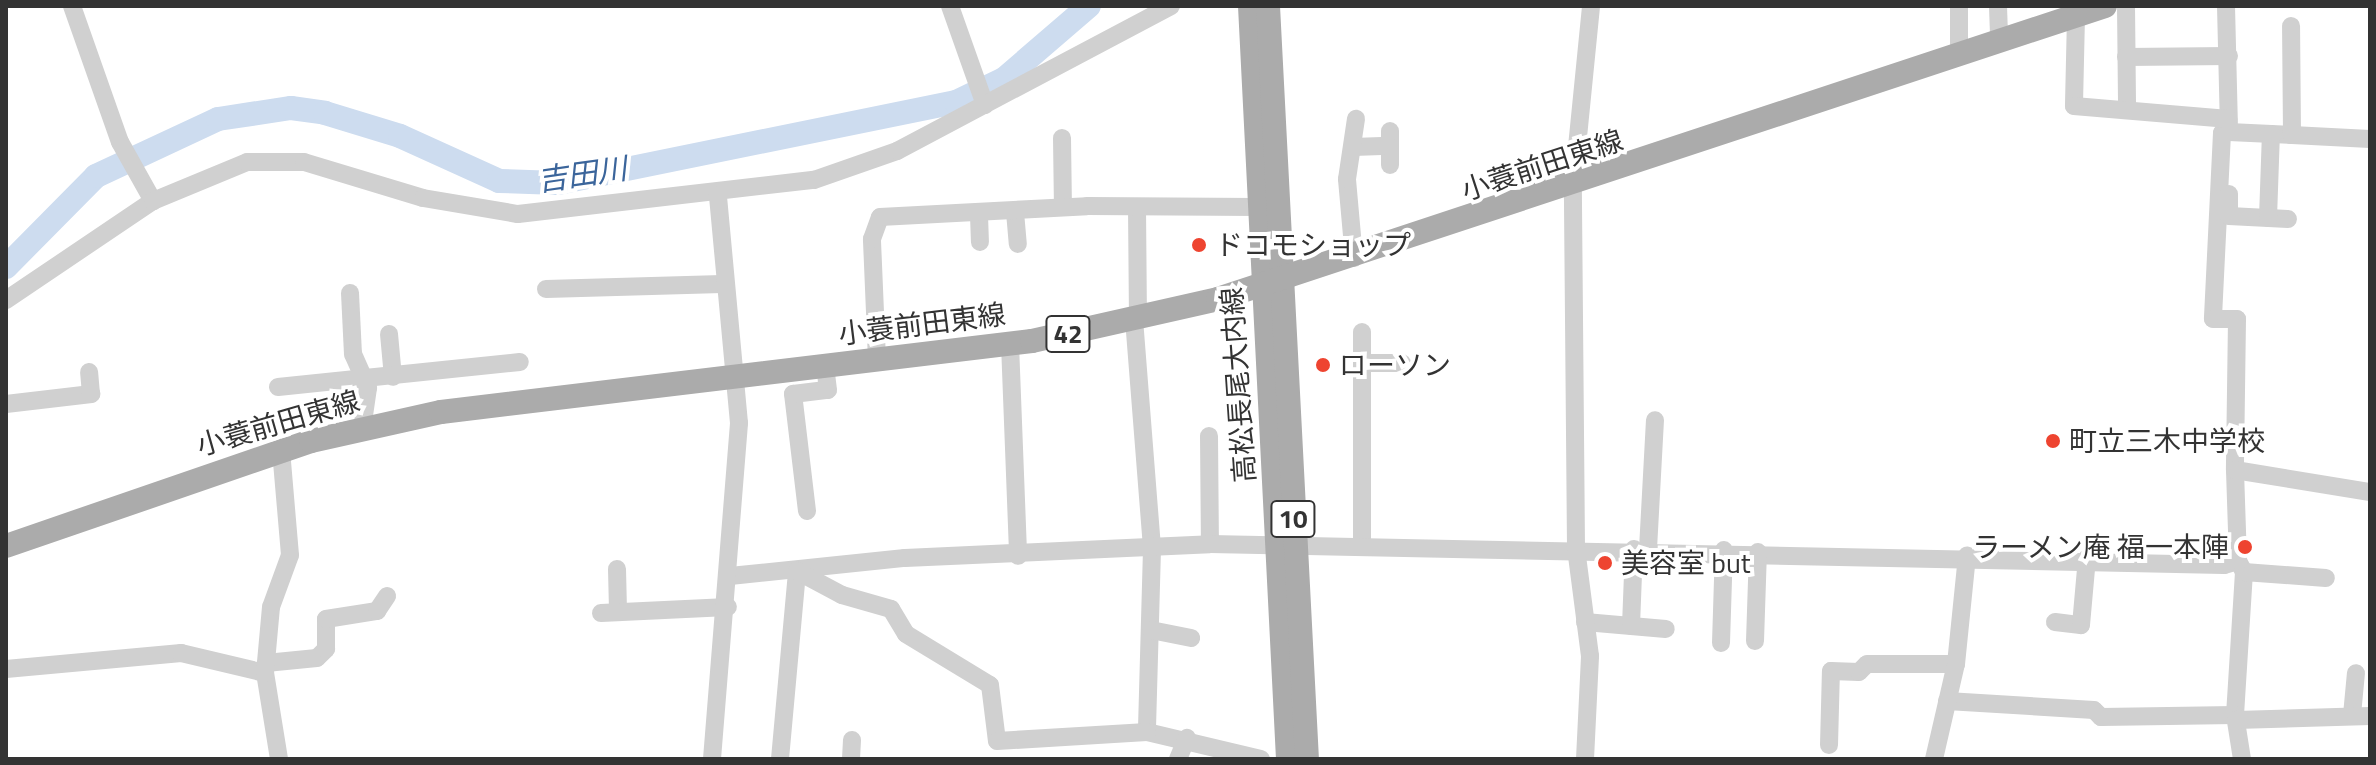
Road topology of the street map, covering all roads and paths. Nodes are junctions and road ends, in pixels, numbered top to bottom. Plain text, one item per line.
1 (72, 6) edge
2 (950, 6) edge
3 (1171, 6) edge
4 (1250, 6) edge
5 (1268, 6) edge
6 (1591, 6) edge
7 (1959, 6) edge
8 (1998, 6) edge
9 (2105, 6) edge
10 (2126, 6) edge
11 (2226, 6) edge
12 (2074, 13) edge
13 (2291, 26) dead end
14 (1999, 42) junction
15 (1959, 56) junction
16 (2229, 56) junction
17 (2126, 57) junction
18 (982, 101) junction
19 (2127, 110) junction
20 (1356, 119) dead end
21 (2229, 128) junction
22 (2271, 134) junction
23 (2292, 135) junction
24 (1062, 138) dead end
25 (2370, 139) edge
26 (1353, 147) junction
27 (1390, 165) dead end
28 (1573, 187) junction
29 (150, 195) junction
30 (718, 195) junction
31 (1063, 207) junction
32 (1137, 207) junction
33 (1258, 207) junction
34 (1015, 212) junction
35 (979, 215) junction
36 (2268, 218) junction
37 (2288, 219) dead end
38 (980, 242) dead end
39 (1018, 244) dead end
40 (1354, 258) junction
41 (1273, 282) junction
42 (722, 284) junction
43 (545, 288) dead end
44 (350, 293) dead end
45 (6, 300) edge
46 (1136, 318) junction
47 (1362, 332) dead end
48 (389, 334) dead end
49 (1010, 344) junction
50 (877, 360) junction
51 (520, 362) dead end
52 (1362, 363) junction
53 (1402, 363) dead end
54 (825, 365) junction
55 (89, 372) dead end
56 (732, 376) junction
57 (393, 377) junction
58 (366, 380) junction
59 (278, 387) dead end
60 (6, 404) edge
61 (1655, 420) dead end
62 (362, 429) junction
63 (1209, 436) dead end
64 (281, 450) junction
65 (2235, 470) junction
66 (2370, 492) edge
67 (807, 511) dead end
68 (1210, 544) junction
69 (1286, 545) junction
70 (6, 546) edge
71 (1362, 546) junction
72 (1576, 548) junction
73 (1152, 549) junction
74 (1641, 549) junction
75 (1724, 550) junction
76 (1758, 552) junction
77 (1018, 556) junction
78 (1967, 556) junction
79 (2087, 558) junction
80 (2241, 566) junction
81 (617, 569) dead end
82 (797, 571) junction
83 (730, 576) junction
84 (2326, 578) dead end
85 (387, 596) dead end
86 (728, 607) junction
87 (1585, 622) junction
88 (2055, 622) dead end
89 (1631, 626) junction
90 (1666, 629) dead end
91 (1151, 630) junction
92 (1191, 638) dead end
93 (1755, 641) dead end
94 (1721, 643) dead end
95 (1956, 664) junction
96 (266, 668) junction
97 (6, 669) edge
98 (2356, 673) dead end
99 (1947, 701) junction
100 (2361, 715) edge
101 (2236, 717) junction
102 (1147, 732) junction
103 (1187, 738) junction
104 (852, 740) dead end
105 (1829, 745) dead end
106 (279, 759) edge
107 (712, 759) edge
108 (780, 759) edge
109 (851, 759) edge
110 (1178, 759) edge
111 (1261, 759) edge
112 (1288, 759) edge
113 (1307, 759) edge
114 (1585, 759) edge
115 (1934, 759) edge
116 (2242, 759) edge

1 - 29 street
2 - 18 street
3 - 18 street
4 - 33 main road, 高松長尾大内線 / 10
5 - 41 main road, 高松長尾大内線 / 10
6 - 28 street
7 - 15 street
8 - 14 street
9 - 12 main road, 小蓑前田東線 / 42
10 - 17 street
11 - 16 street
12 - 14 main road, 小蓑前田東線 / 42
12 - 19 street
13 - 23 street
14 - 15 main road, 小蓑前田東線 / 42
15 - 28 main road, 小蓑前田東線 / 42
16 - 17 street
16 - 21 street
17 - 19 street
18 - 30 street
19 - 21 street
20 - 26 street
21 - 22 street
21 - 36 street
21 - 65 street
22 - 23 street
22 - 36 street
23 - 25 street
24 - 31 street
26 - 27 street
26 - 40 street
28 - 40 main road, 小蓑前田東線 / 42
28 - 72 street
29 - 30 street
29 - 45 street
30 - 42 street
31 - 32 street
31 - 34 street
32 - 33 street
32 - 46 street
33 - 41 main road, 高松長尾大内線 / 10
34 - 35 street
34 - 39 street
35 - 38 street
35 - 50 street
36 - 37 street
40 - 41 main road, 小蓑前田東線 / 42
41 - 46 main road, 小蓑前田東線 / 42
41 - 69 main road, 高松長尾大内線 / 10
42 - 43 street
42 - 56 street
44 - 58 street
46 - 49 main road, 小蓑前田東線 / 42
46 - 73 street
47 - 52 street
48 - 57 street
49 - 50 main road, 小蓑前田東線 / 42
49 - 77 street
50 - 54 main road, 小蓑前田東線 / 42
51 - 57 street
52 - 53 street
52 - 71 street
54 - 56 main road, 小蓑前田東線 / 42
54 - 67 street
55 - 60 street
56 - 62 main road, 小蓑前田東線 / 42
56 - 83 street
57 - 58 street
58 - 59 street
58 - 62 street
61 - 74 street
62 - 64 main road, 小蓑前田東線 / 42
63 - 68 street
64 - 70 main road, 小蓑前田東線 / 42
64 - 96 street
65 - 66 street
65 - 80 street
68 - 69 street
68 - 73 street
69 - 71 street
69 - 112 main road, 高松長尾大内線 / 10
69 - 113 main road, 高松長尾大内線 / 10
71 - 72 street
72 - 74 street
72 - 87 street
73 - 77 street
73 - 91 street
74 - 75 street
74 - 89 street
75 - 76 street
75 - 94 street
76 - 78 street
76 - 93 street
77 - 82 street
78 - 79 street
78 - 95 street
79 - 80 street
79 - 88 street
80 - 84 street
80 - 101 street
81 - 86 street
82 - 83 street
82 - 102 street
82 - 108 street
83 - 86 street
85 - 96 street
86 - 107 street
87 - 89 street
87 - 114 street
89 - 90 street
91 - 92 street
91 - 102 street
95 - 99 street
95 - 105 street
96 - 97 street
96 - 106 street
98 - 100 street
99 - 101 street
99 - 115 street
100 - 101 street
101 - 116 street
102 - 103 street
103 - 110 street
103 - 111 street
104 - 109 street

